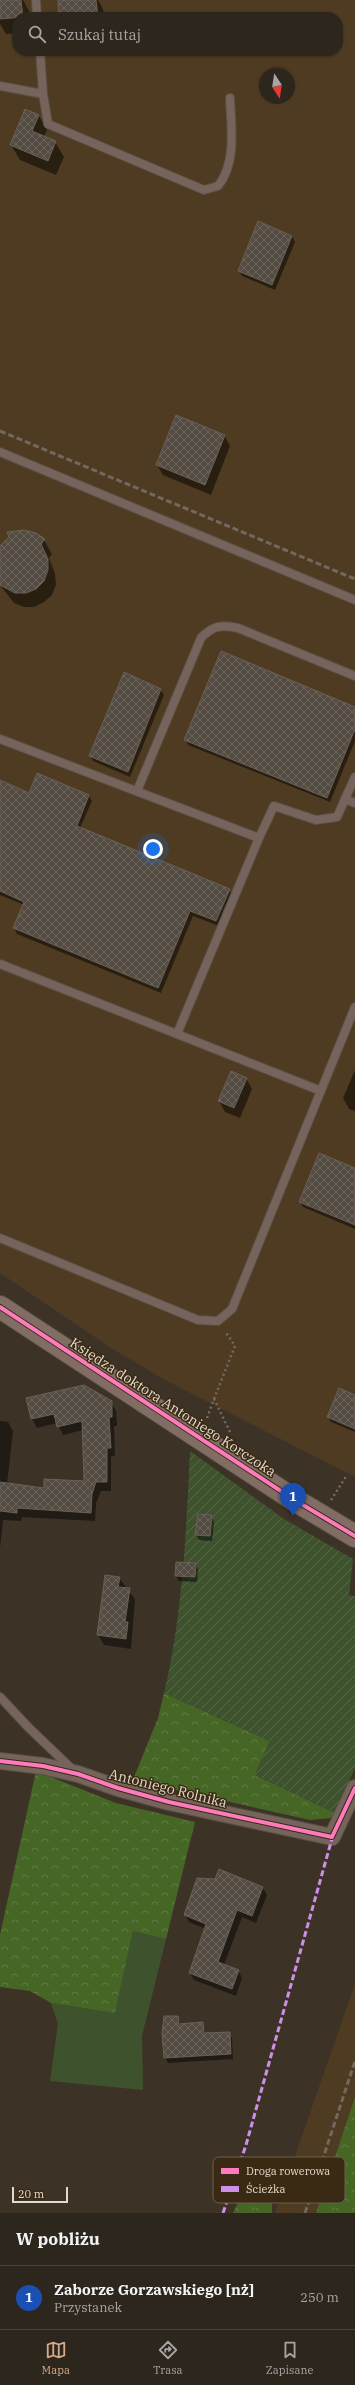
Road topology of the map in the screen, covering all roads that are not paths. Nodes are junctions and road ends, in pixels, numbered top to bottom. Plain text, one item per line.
1 (36, 0) edge
2 (37, 12) edge
3 (40, 56) edge
4 (0, 86) edge
5 (43, 94) junction
6 (230, 98) dead end
7 (0, 452) edge
8 (355, 600) edge
9 (355, 676) edge
10 (0, 739) edge
11 (355, 777) edge
12 (137, 791) junction
13 (345, 799) junction
14 (355, 803) edge
15 (259, 838) junction
16 (0, 964) edge
17 (355, 1007) edge
18 (177, 1034) junction
19 (321, 1091) junction
20 (0, 1238) edge
21 (0, 1307) edge
22 (355, 1536) edge
23 (0, 1697) edge
24 (0, 1760) edge
25 (78, 1774) junction
26 (355, 1788) edge

1 - 2 lane
3 - 5 lane
4 - 5 lane
5 - 6 lane
7 - 8 lane
9 - 12 lane
10 - 12 lane
11 - 13 lane
12 - 15 lane
13 - 14 lane
13 - 15 lane
15 - 18 lane
16 - 18 lane
17 - 19 lane
18 - 19 lane
19 - 20 lane
21 - 22 street, Księdza doktora Antoniego Korczoka
23 - 25 lane
24 - 25 street, Antoniego Rolnika
25 - 26 street, Antoniego Rolnika

